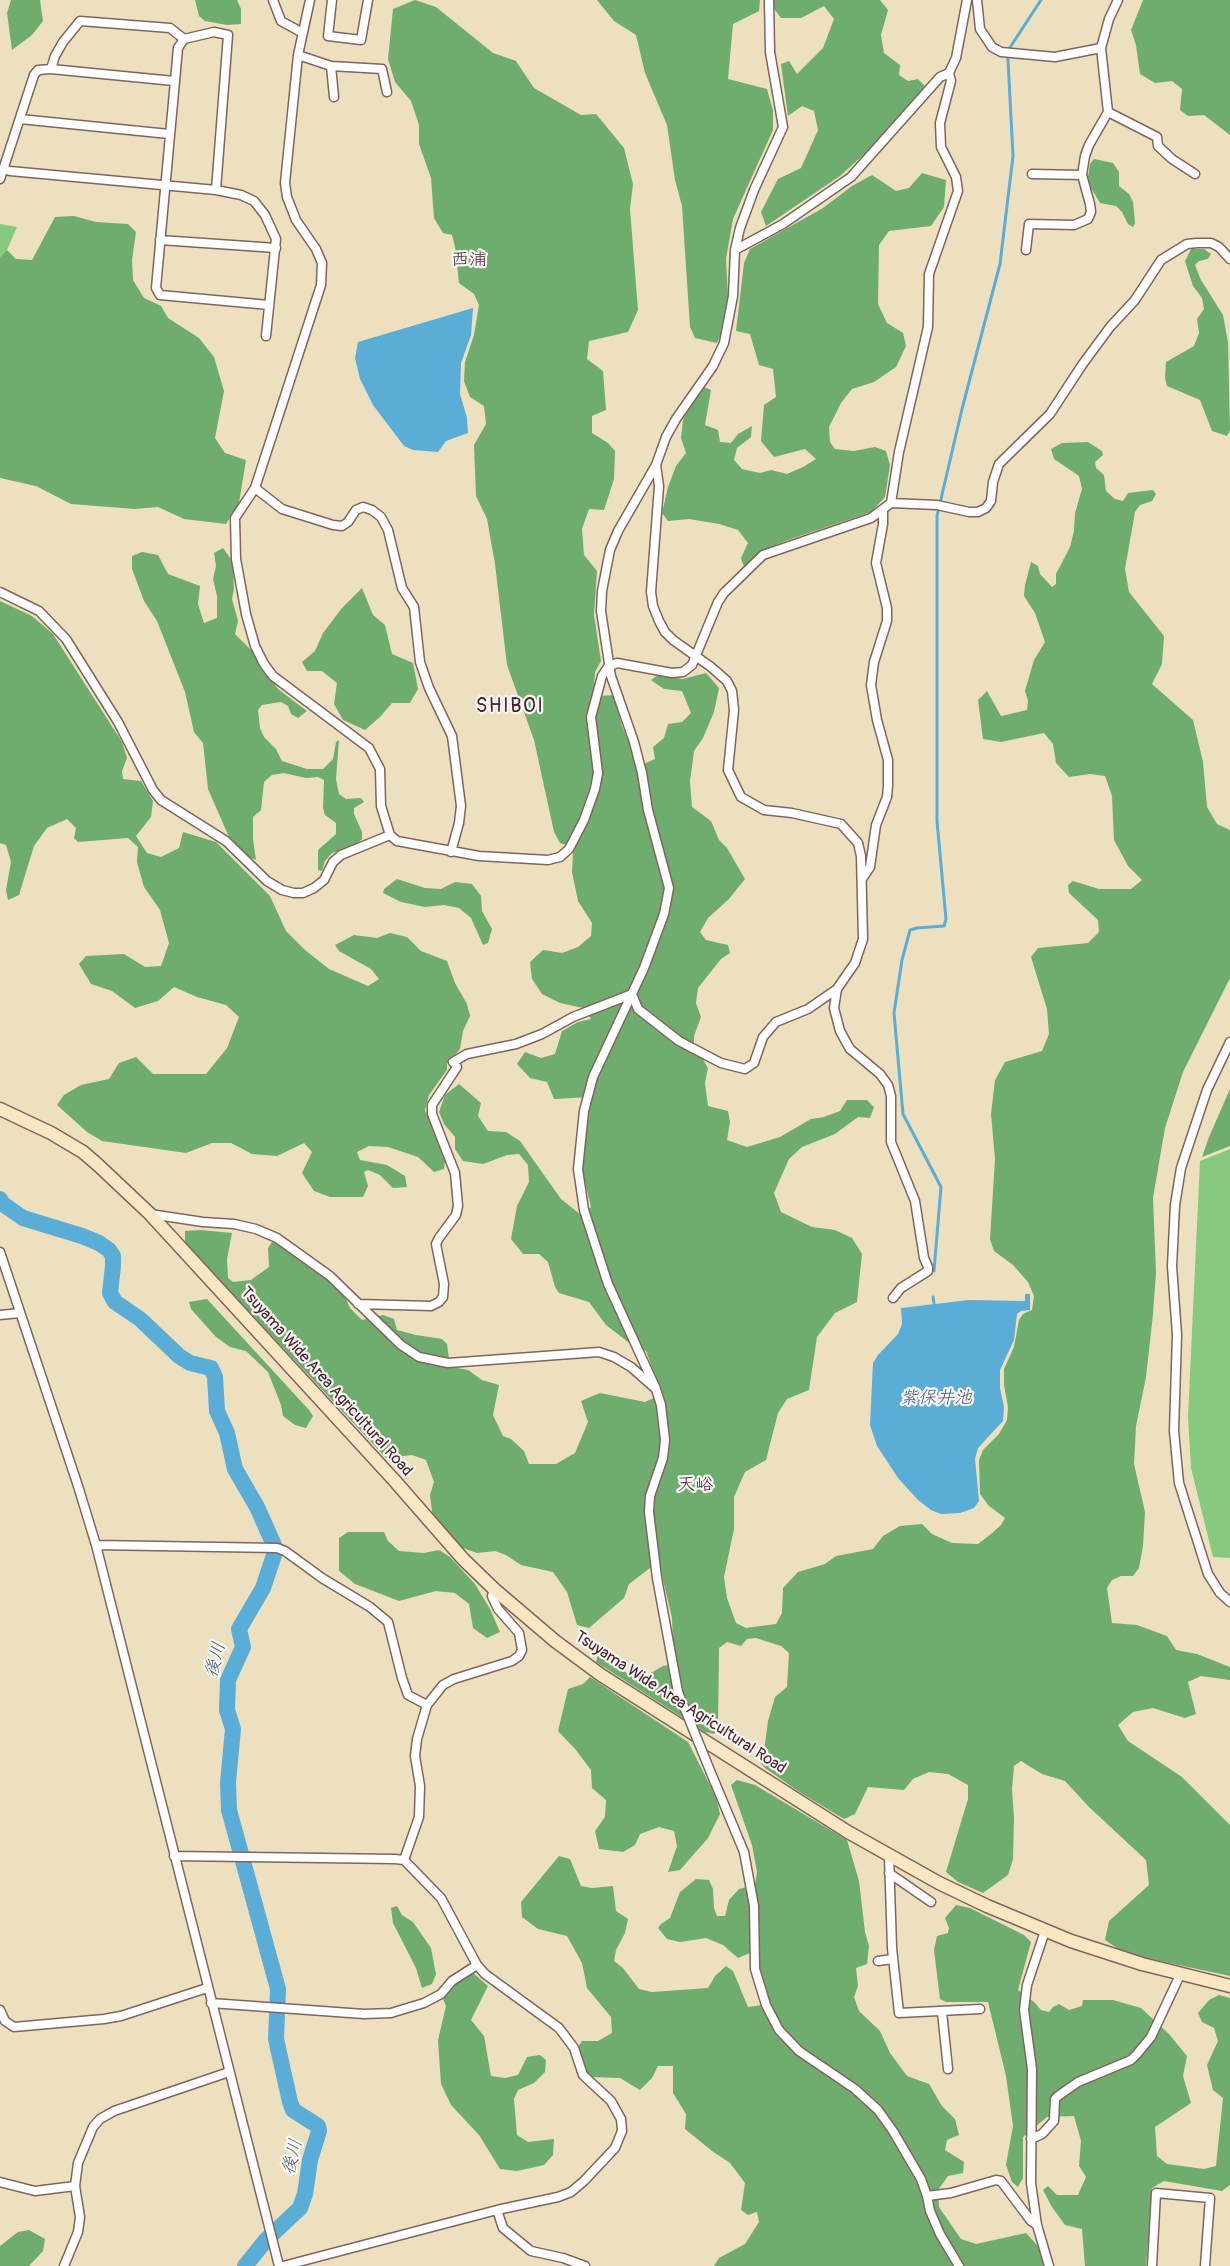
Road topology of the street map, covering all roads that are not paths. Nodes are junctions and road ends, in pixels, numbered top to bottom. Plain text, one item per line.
1 (273, 0) edge
2 (310, 0) edge
3 (332, 0) edge
4 (368, 0) edge
5 (769, 0) edge
6 (967, 0) edge
7 (976, 0) edge
8 (1118, 0) edge
9 (302, 32) junction
10 (183, 39) junction
11 (1101, 48) junction
12 (298, 55) junction
13 (331, 66) junction
14 (51, 69) junction
15 (949, 73) junction
16 (174, 81) junction
17 (387, 92) dead end
18 (334, 97) dead end
19 (1108, 112) junction
20 (20, 119) junction
21 (169, 134) junction
22 (3, 169) junction
23 (1032, 174) dead end
24 (1195, 174) dead end
25 (1082, 175) junction
26 (0, 179) edge
27 (164, 186) junction
28 (216, 190) junction
29 (160, 240) junction
30 (276, 248) junction
31 (735, 250) junction
32 (1026, 250) dead end
33 (1230, 259) edge
34 (269, 305) junction
35 (266, 336) dead end
36 (657, 465) junction
37 (255, 488) junction
38 (891, 503) junction
39 (883, 510) junction
40 (0, 592) edge
41 (697, 657) junction
42 (609, 667) junction
43 (390, 836) junction
44 (451, 852) junction
45 (861, 879) junction
46 (837, 989) junction
47 (632, 994) junction
48 (1230, 1042) edge
49 (0, 1109) edge
50 (149, 1213) junction
51 (0, 1252) edge
52 (893, 1298) dead end
53 (358, 1304) junction
54 (20, 1313) junction
55 (0, 1315) edge
56 (656, 1389) junction
57 (96, 1545) junction
58 (494, 1589) junction
59 (1230, 1602) edge
60 (427, 1705) junction
61 (174, 1856) junction
62 (889, 1856) junction
63 (404, 1860) junction
64 (889, 1873) junction
65 (931, 1902) dead end
66 (1045, 1931) junction
67 (893, 1959) junction
68 (878, 1961) dead end
69 (477, 1965) junction
70 (1180, 1975) junction
71 (1230, 1986) edge
72 (207, 1988) junction
73 (211, 2003) junction
74 (980, 2009) dead end
75 (0, 2010) edge
76 (942, 2012) junction
77 (948, 2069) dead end
78 (229, 2072) junction
79 (1031, 2139) junction
80 (0, 2182) edge
81 (75, 2186) junction
82 (927, 2196) junction
83 (497, 2210) junction
84 (1037, 2225) junction
85 (64, 2266) edge
86 (281, 2266) edge
87 (585, 2266) edge
88 (959, 2266) edge
89 (1049, 2266) edge
90 (1152, 2266) edge
91 (1205, 2266) edge

1 - 9 street
2 - 9 street
3 - 4 street
5 - 31 street
6 - 15 street
7 - 11 street
8 - 11 street
9 - 12 street
10 - 14 street
10 - 16 street
10 - 28 street
11 - 19 street
12 - 13 street
12 - 37 street
13 - 17 street
13 - 18 street
14 - 16 street
14 - 20 street
15 - 31 street
15 - 38 street
16 - 21 street
19 - 24 street
19 - 25 street
20 - 21 street
20 - 22 street
21 - 27 street
22 - 26 street
22 - 27 street
23 - 25 street
25 - 32 street
27 - 28 street
27 - 29 street
28 - 30 street
29 - 30 street
29 - 34 street
30 - 34 street
31 - 36 street
33 - 38 street
34 - 35 street
36 - 41 street
36 - 42 street
37 - 43 street
37 - 44 street
38 - 39 street
39 - 41 street
39 - 45 street
40 - 43 street
41 - 42 street
41 - 45 street
42 - 44 street
42 - 47 street
43 - 44 street
45 - 46 street
46 - 47 street
46 - 52 street
47 - 53 street
47 - 56 street
48 - 59 street
49 - 50 street, Tsuyama Wide Area Agricultural Road
50 - 53 street
50 - 58 street, Tsuyama Wide Area Agricultural Road
51 - 54 street
53 - 56 street
54 - 55 street
54 - 57 street
56 - 82 street, bridge
57 - 60 street
57 - 61 street
58 - 60 street
58 - 62 street, Tsuyama Wide Area Agricultural Road
60 - 63 street
61 - 63 street
61 - 72 street
62 - 64 street
62 - 66 street, Tsuyama Wide Area Agricultural Road
63 - 69 street
64 - 65 street
64 - 67 street
66 - 70 street, Tsuyama Wide Area Agricultural Road
66 - 79 street
67 - 68 street
67 - 76 street
69 - 73 street
69 - 83 street
70 - 71 street, Tsuyama Wide Area Agricultural Road
70 - 79 street
72 - 73 street
72 - 75 street
73 - 78 street
74 - 76 street
76 - 77 street
78 - 81 street
78 - 86 street
79 - 84 street
80 - 81 street
81 - 85 street
82 - 84 street
82 - 88 street
83 - 86 street
83 - 87 street
84 - 89 street
90 - 91 street

